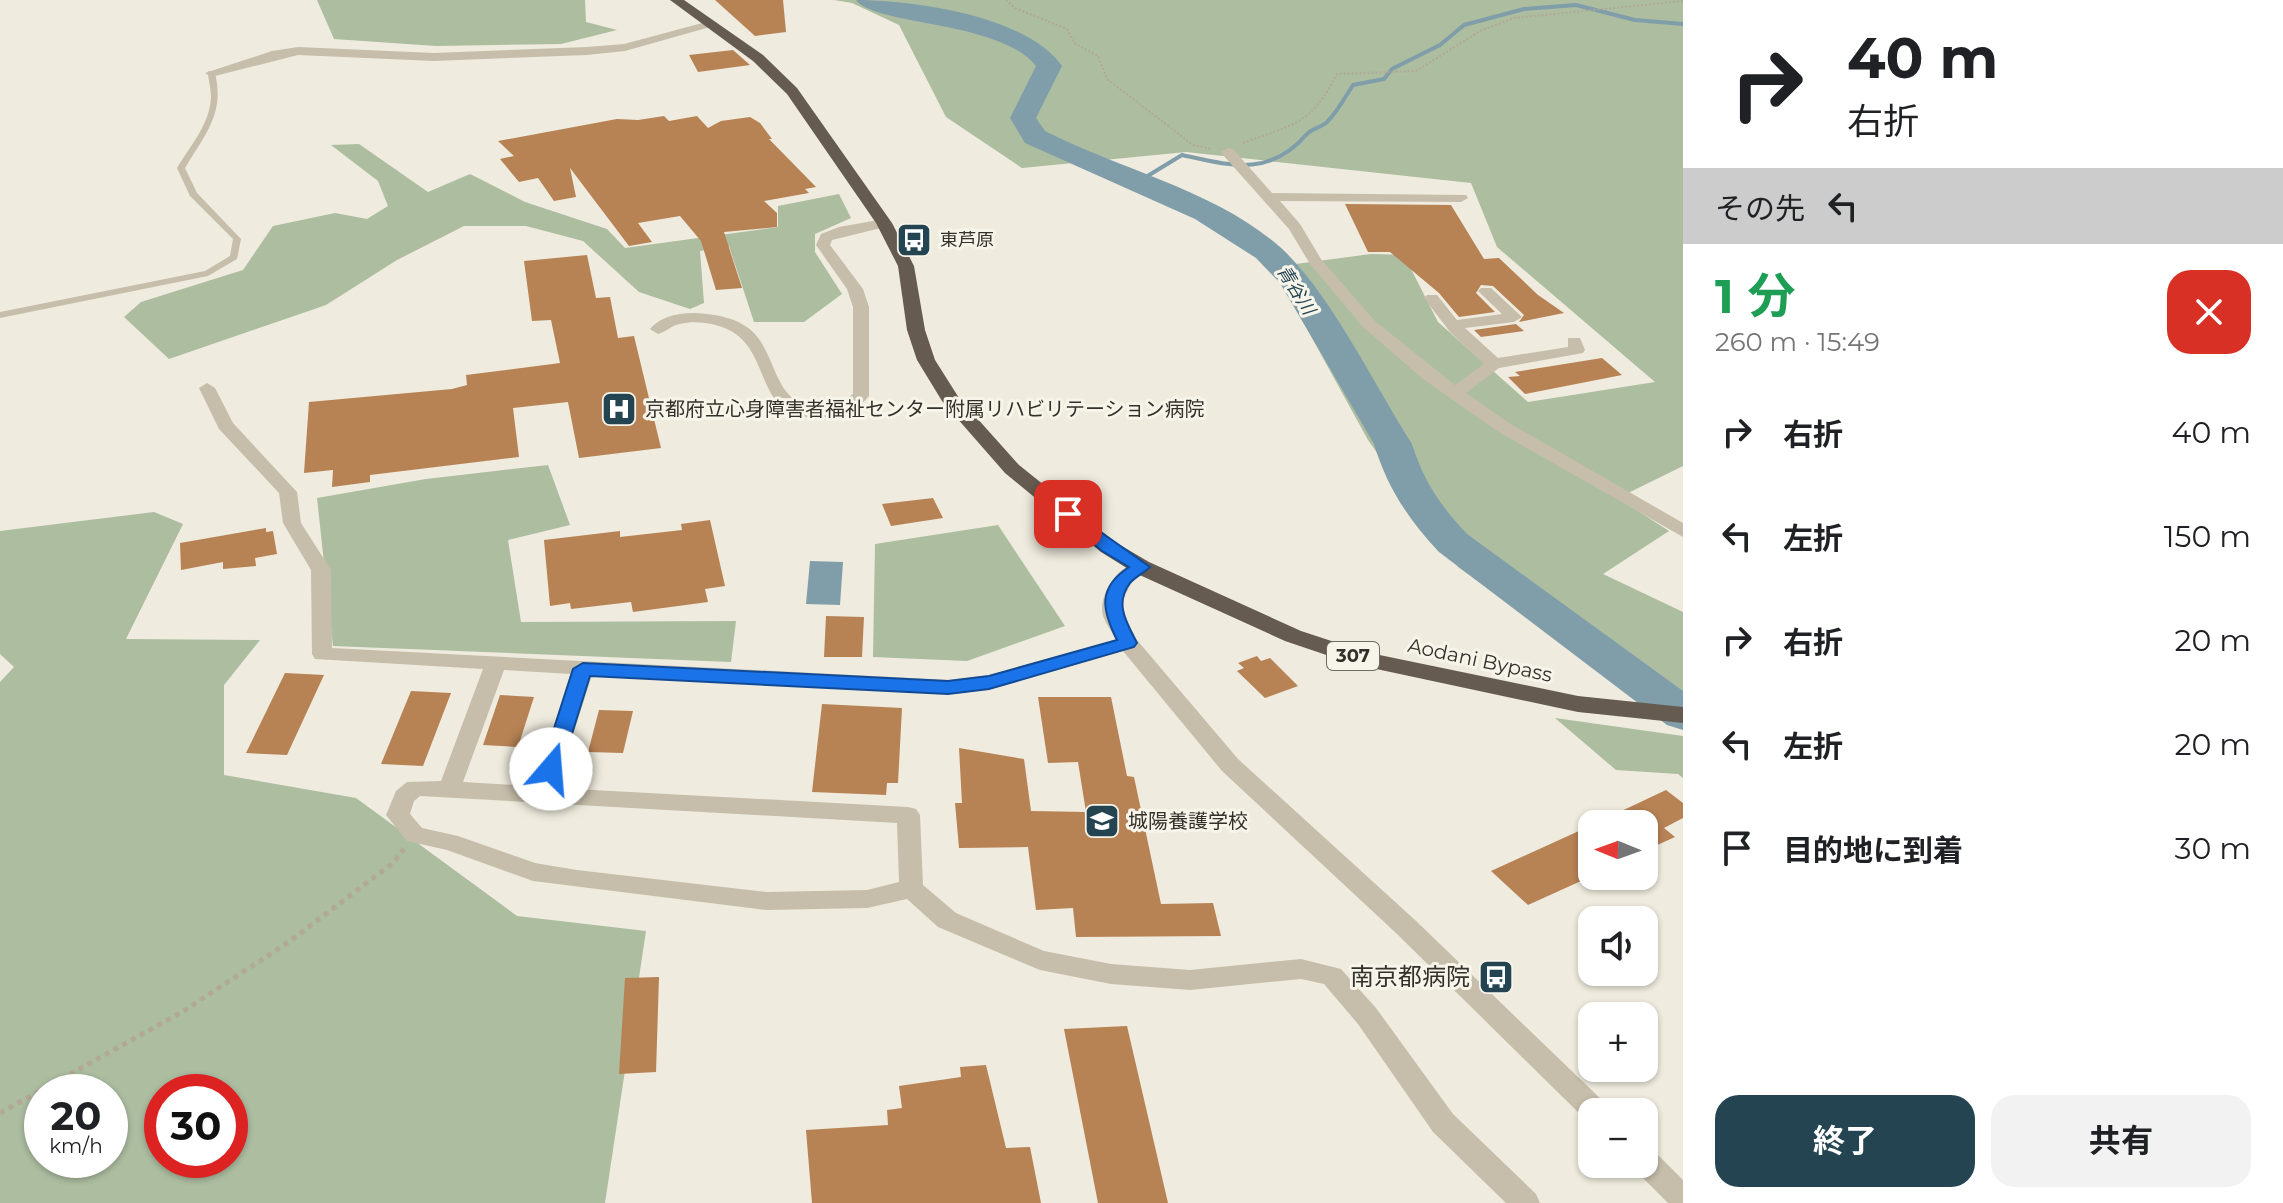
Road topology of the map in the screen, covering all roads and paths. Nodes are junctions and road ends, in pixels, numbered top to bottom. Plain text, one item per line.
1 (676, 0) edge
2 (1006, 0) edge
3 (1683, 1) edge
4 (706, 25) junction
5 (211, 73) joint
6 (1228, 152) junction
7 (1269, 197) junction
8 (1461, 198) dead end
9 (884, 223) junction
10 (1486, 291) dead end
11 (1432, 298) dead end
12 (0, 315) edge
13 (1454, 325) junction
14 (658, 329) dead end
15 (1574, 341) dead end
16 (1494, 364) junction
17 (207, 388) dead end
18 (1454, 394) junction
19 (1683, 531) edge
20 (1141, 567) junction
21 (1128, 643) junction
22 (496, 664) junction
23 (583, 669) junction
24 (1683, 715) edge
25 (450, 788) junction
26 (543, 794) junction
27 (415, 835) junction
28 (911, 889) junction
29 (1582, 1098) edge
30 (0, 1113) edge
31 (1658, 1174) edge
32 (1683, 1199) edge
33 (1526, 1203) edge

1 - 4 highway, 307
2 - 6 path
3 - 6 path
4 - 5 street
4 - 9 highway, 307
5 - 12 lane
6 - 7 street
7 - 8 street
7 - 18 street
9 - 14 street
9 - 20 highway, 307
10 - 13 street
11 - 13 street
13 - 16 street
15 - 16 street
16 - 18 street
17 - 22 street
18 - 19 street
20 - 21 street
20 - 24 highway, Aodani Bypass / 307
21 - 23 street
21 - 29 street
22 - 23 street
22 - 25 street
23 - 26 street
25 - 26 street
25 - 27 street
26 - 28 street
27 - 28 street
27 - 30 path
28 - 33 street
31 - 32 street

